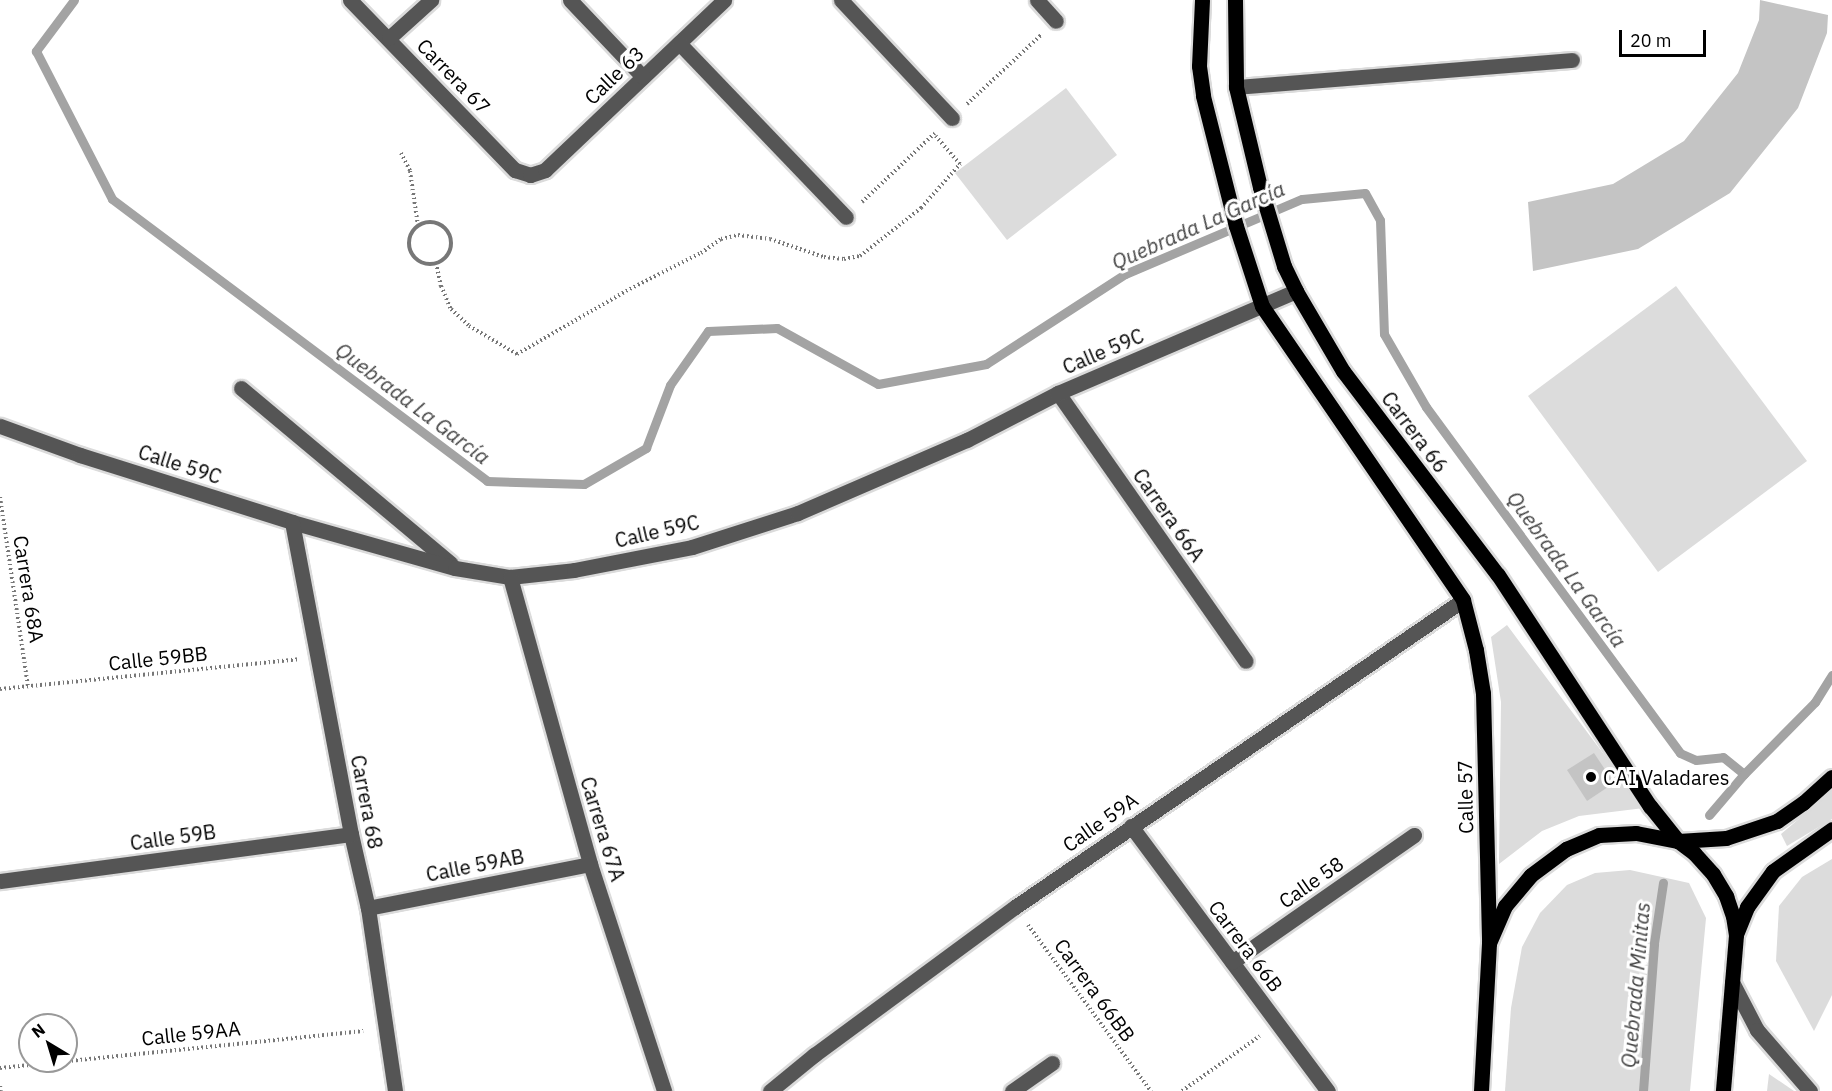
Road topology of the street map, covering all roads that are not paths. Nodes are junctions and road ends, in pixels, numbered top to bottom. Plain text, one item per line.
1 (350, 0) edge
2 (431, 0) edge
3 (570, 0) edge
4 (724, 0) edge
5 (841, 0) edge
6 (1037, 0) edge
7 (1202, 0) edge
8 (1235, 0) edge
9 (1056, 21) dead end
10 (389, 38) junction
11 (679, 43) junction
12 (1572, 60) dead end
13 (643, 77) junction
14 (1236, 87) junction
15 (952, 118) dead end
16 (530, 175) joint
17 (846, 217) dead end
18 (1296, 291) junction
19 (1263, 306) junction
20 (241, 388) dead end
21 (1058, 393) junction
22 (0, 426) edge
23 (292, 522) junction
24 (455, 568) junction
25 (510, 577) junction
26 (1463, 600) junction
27 (1246, 661) dead end
28 (1832, 777) edge
29 (1131, 826) junction
30 (1832, 829) edge
31 (351, 834) junction
32 (1414, 835) dead end
33 (1678, 841) junction
34 (590, 864) junction
35 (0, 881) edge
36 (368, 908) junction
37 (1736, 935) junction
38 (1489, 943) junction
39 (1232, 963) junction
40 (1732, 982) junction
41 (1052, 1063) dead end
42 (395, 1091) edge
43 (664, 1091) edge
44 (770, 1091) edge
45 (1012, 1091) edge
46 (1328, 1091) edge
47 (1481, 1091) edge
48 (1723, 1091) edge
49 (1810, 1091) edge

1 - 10 street, Carrera 67
2 - 10 street
3 - 13 street
4 - 11 street, Calle 63
5 - 15 street
6 - 9 street
7 - 19 main road
8 - 14 main road, Carrera 66
10 - 16 street, Carrera 67
11 - 13 street, Calle 63
11 - 17 street
12 - 14 street
13 - 16 street, Calle 63
14 - 18 main road, Carrera 66
18 - 19 street, Calle 59C
18 - 33 main road, Carrera 66
19 - 21 street, Calle 59C
19 - 26 main road
20 - 24 street
21 - 25 street, Calle 59C
21 - 27 street, Carrera 66A
22 - 23 street, Calle 59C
23 - 24 street, Calle 59C
23 - 31 street, Carrera 68
24 - 25 street, Calle 59C
25 - 34 street, Carrera 67A
26 - 29 street, Calle 59A
26 - 38 main road, Calle 57
28 - 33 main road
29 - 39 street, Carrera 66B
29 - 44 street, Calle 59A
30 - 37 main road
31 - 35 street, Calle 59B
31 - 36 street, Carrera 68
32 - 39 street, Calle 58
33 - 37 main road, Carrera 66
33 - 38 main road
34 - 36 street, Calle 59AB
34 - 43 street, Carrera 67A
36 - 42 street, Carrera 68
37 - 40 main road
38 - 47 main road, Calle 57
39 - 46 street, Carrera 66B
40 - 48 main road
40 - 49 street
41 - 45 street

